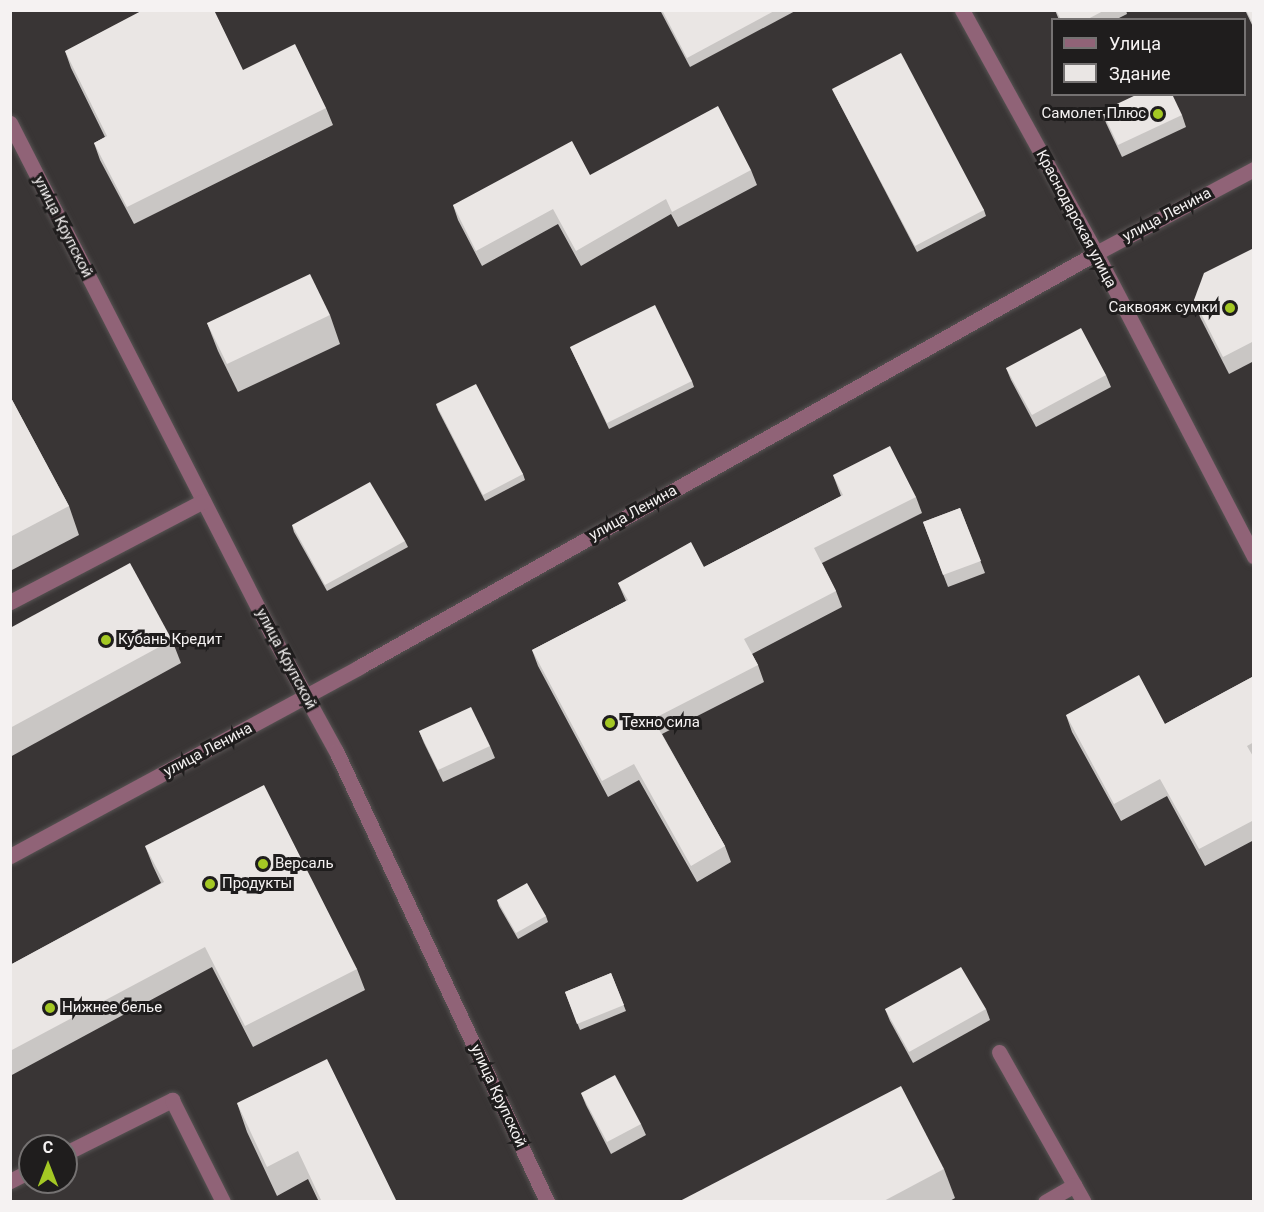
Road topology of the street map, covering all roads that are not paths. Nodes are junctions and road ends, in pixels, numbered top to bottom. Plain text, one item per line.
1 (963, 10) edge
2 (10, 123) edge
3 (1254, 169) edge
4 (1096, 253) junction
5 (203, 501) junction
6 (1254, 556) edge
7 (10, 602) edge
8 (306, 696) junction
9 (10, 856) edge
10 (999, 1052) dead end
11 (78, 1147) edge
12 (1074, 1185) junction
13 (223, 1202) edge
14 (547, 1202) edge
15 (1046, 1202) edge
16 (1084, 1202) edge

1 - 4 street, Краснодарская улица
2 - 5 street, улица Крупской
3 - 4 street, улица Ленина
4 - 6 street, Краснодарская улица
4 - 8 street, улица Ленина
5 - 7 street
5 - 8 street, улица Крупской
8 - 9 street, улица Ленина
8 - 14 street, улица Крупской
10 - 12 street
11 - 13 street
12 - 15 street
12 - 16 street

